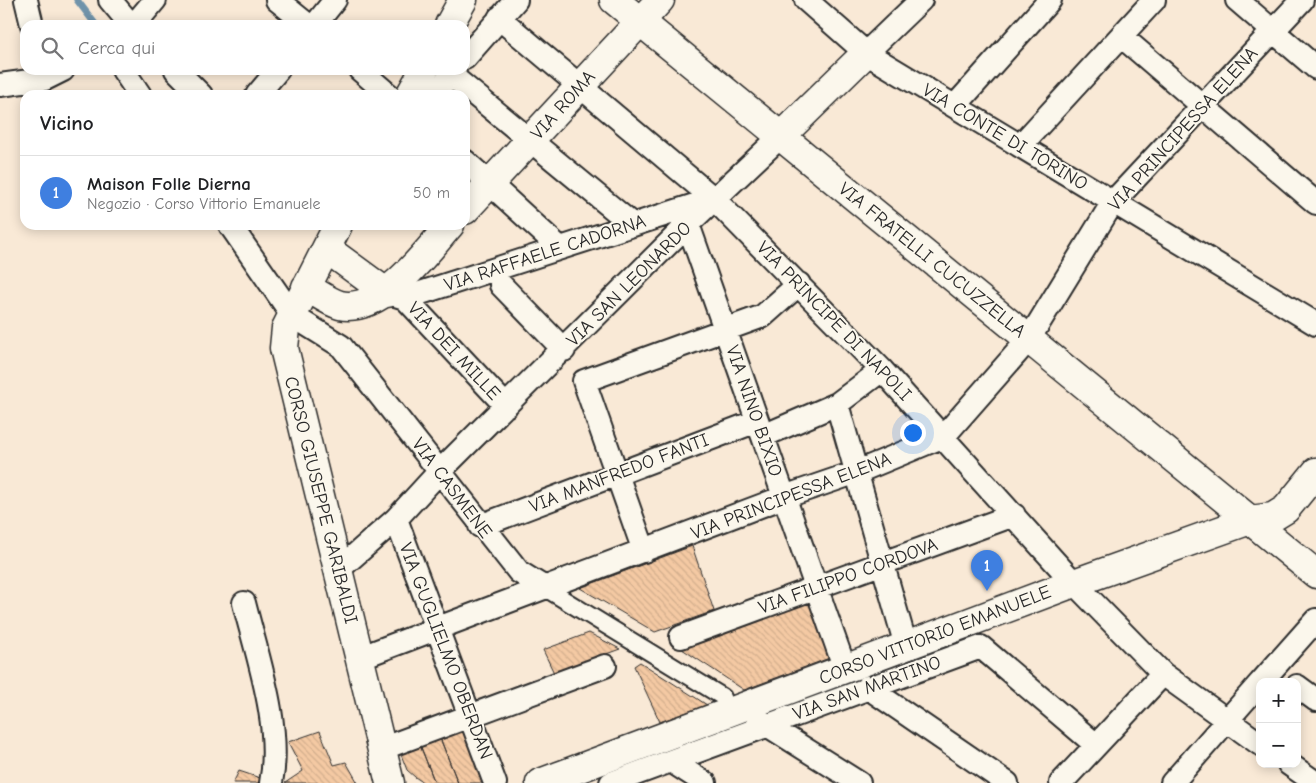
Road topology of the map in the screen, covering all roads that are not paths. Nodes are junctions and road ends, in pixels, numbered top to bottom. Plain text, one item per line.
1 (26, 0) edge
2 (110, 0) edge
3 (155, 0) edge
4 (276, 0) edge
5 (335, 0) edge
6 (463, 0) edge
7 (516, 0) edge
8 (614, 0) edge
9 (660, 0) edge
10 (806, 0) edge
11 (921, 0) edge
12 (1050, 0) edge
13 (1154, 0) edge
14 (1237, 0) edge
15 (1302, 0) edge
16 (499, 18) junction
17 (31, 20) edge
18 (128, 20) edge
19 (137, 20) edge
20 (302, 20) edge
21 (318, 20) edge
22 (452, 20) edge
23 (641, 21) junction
24 (1272, 30) junction
25 (1121, 36) junction
26 (470, 53) edge
27 (866, 53) junction
28 (1316, 68) edge
29 (42, 75) edge
30 (126, 75) edge
31 (181, 75) edge
32 (274, 75) edge
33 (366, 75) edge
34 (421, 75) edge
35 (451, 75) edge
36 (464, 75) edge
37 (0, 85) edge
38 (581, 85) junction
39 (136, 90) edge
40 (196, 90) edge
41 (261, 90) edge
42 (383, 90) edge
43 (413, 90) edge
44 (438, 90) edge
45 (955, 106) junction
46 (1203, 106) junction
47 (781, 136) junction
48 (531, 141) junction
49 (1020, 146) junction
50 (470, 165) edge
51 (490, 182) junction
52 (714, 199) junction
53 (1113, 202) junction
54 (1316, 203) edge
55 (470, 204) edge
56 (686, 216) junction
57 (633, 225) junction
58 (233, 230) edge
59 (446, 230) edge
60 (333, 232) edge
61 (560, 248) junction
62 (798, 284) junction
63 (501, 285) dead end
64 (306, 286) junction
65 (396, 295) junction
66 (293, 316) junction
67 (1316, 324) edge
68 (726, 330) junction
69 (1029, 339) junction
70 (564, 350) junction
71 (882, 370) junction
72 (838, 404) junction
73 (506, 406) junction
74 (760, 428) junction
75 (944, 436) junction
76 (440, 471) junction
77 (857, 472) junction
78 (1316, 472) edge
79 (616, 473) junction
80 (784, 497) junction
81 (1014, 515) junction
82 (396, 519) junction
83 (1250, 520) junction
84 (480, 526) junction
85 (644, 551) junction
86 (882, 564) junction
87 (338, 570) junction
88 (1316, 574) edge
89 (1074, 583) junction
90 (816, 587) junction
91 (545, 588) junction
92 (244, 604) dead end
93 (1316, 620) edge
94 (438, 629) junction
95 (681, 637) dead end
96 (906, 646) junction
97 (359, 658) junction
98 (606, 666) dead end
99 (845, 669) junction
100 (1164, 674) junction
101 (1265, 678) edge
102 (867, 687) junction
103 (1256, 688) edge
104 (1301, 689) edge
105 (724, 697) dead end
106 (1316, 700) edge
107 (470, 716) junction
108 (760, 721) junction
109 (1227, 721) junction
110 (1256, 741) edge
111 (1096, 745) junction
112 (381, 749) junction
113 (671, 761) junction
114 (1295, 768) edge
115 (271, 783) edge
116 (390, 783) edge
117 (495, 783) edge
118 (540, 783) edge
119 (611, 783) edge
120 (705, 783) edge
121 (859, 783) edge
122 (1007, 783) edge
123 (1061, 783) edge
124 (1172, 783) edge
125 (1316, 783) edge

1 - 17 street
2 - 18 street
3 - 19 street
4 - 20 street
5 - 21 street
6 - 22 street
7 - 16 street
8 - 23 street, VIA FRATELLI CUCUZZELLA
9 - 23 street, VIA ROMA
10 - 27 street, VIA CONTE DI TORINO
11 - 27 street, VIA SAN LEONARDO
12 - 45 street
13 - 25 street
14 - 24 street
15 - 24 street, VIA PRINCIPESSA ELENA
16 - 26 street
16 - 38 street, VIA PRINCIPE DI NAPOLI
23 - 38 street, VIA ROMA
23 - 47 street, VIA FRATELLI CUCUZZELLA
24 - 28 street
24 - 46 street, VIA PRINCIPESSA ELENA
25 - 46 street
25 - 49 street
27 - 45 street, VIA CONTE DI TORINO
27 - 47 street, VIA SAN LEONARDO
29 - 37 street
30 - 39 street
31 - 40 street
32 - 41 street
33 - 42 street
34 - 43 street
35 - 44 street
36 - 48 street
38 - 48 street, VIA ROMA
38 - 52 street, VIA PRINCIPE DI NAPOLI
45 - 49 street, VIA CONTE DI TORINO
46 - 53 street, VIA PRINCIPESSA ELENA
46 - 54 street
47 - 52 street, VIA SAN LEONARDO
47 - 69 street, VIA FRATELLI CUCUZZELLA
48 - 51 street, VIA ROMA
48 - 57 street
49 - 53 street, VIA CONTE DI TORINO
50 - 51 street
51 - 55 street, VIA ROMA
51 - 61 street
52 - 56 street, VIA SAN LEONARDO
52 - 62 street, VIA PRINCIPE DI NAPOLI
53 - 67 street, VIA CONTE DI TORINO
53 - 69 street, VIA PRINCIPESSA ELENA
56 - 57 street, VIA RAFFAELE CADORNA
56 - 68 street, VIA NINO BIXIO
56 - 70 street, VIA SAN LEONARDO
57 - 61 street, VIA RAFFAELE CADORNA
58 - 66 street, VIA CASMENE
59 - 65 street
60 - 64 street, CORSO GIUSEPPE GARIBALDI
60 - 65 street, VIA DEI MILLE
61 - 65 street, VIA RAFFAELE CADORNA
62 - 68 street
62 - 71 street, VIA PRINCIPE DI NAPOLI
63 - 70 street
64 - 65 street
64 - 66 street, CORSO GIUSEPPE GARIBALDI
65 - 73 street, VIA DEI MILLE
66 - 76 street, VIA CASMENE
66 - 87 street, CORSO GIUSEPPE GARIBALDI
68 - 74 street, VIA NINO BIXIO
68 - 79 street
69 - 75 street, VIA PRINCIPESSA ELENA
69 - 83 street, VIA FRATELLI CUCUZZELLA
70 - 73 street, VIA SAN LEONARDO
71 - 72 street, VIA MANFREDO FANTI
71 - 75 street, VIA PRINCIPE DI NAPOLI
72 - 74 street, VIA MANFREDO FANTI
72 - 77 street
73 - 76 street, VIA SAN LEONARDO
74 - 79 street, VIA MANFREDO FANTI
74 - 80 street, VIA NINO BIXIO
75 - 77 street, VIA PRINCIPESSA ELENA
75 - 81 street, VIA PRINCIPE DI NAPOLI
76 - 82 street, VIA SAN LEONARDO
76 - 84 street, VIA CASMENE
77 - 80 street, VIA PRINCIPESSA ELENA
77 - 86 street
78 - 83 street, CORSO VITTORIO EMANUELE
79 - 84 street, VIA MANFREDO FANTI
79 - 85 street
80 - 85 street, VIA PRINCIPESSA ELENA
80 - 90 street, VIA NINO BIXIO
81 - 86 street, VIA FILIPPO CORDOVA
81 - 89 street, VIA PRINCIPE DI NAPOLI
82 - 87 street, VIA SAN LEONARDO
82 - 94 street, VIA GUGLIELMO OBERDAN
83 - 88 street, VIA FRATELLI CUCUZZELLA
83 - 89 street, CORSO VITTORIO EMANUELE
84 - 91 street, VIA CASMENE
85 - 91 street, VIA PRINCIPESSA ELENA
86 - 90 street, VIA FILIPPO CORDOVA
86 - 96 street
87 - 97 street, CORSO GIUSEPPE GARIBALDI
89 - 96 street, CORSO VITTORIO EMANUELE
89 - 100 street, VIA PRINCIPE DI NAPOLI
90 - 95 street, VIA FILIPPO CORDOVA
90 - 99 street, VIA NINO BIXIO
91 - 94 street, VIA PRINCIPESSA ELENA
91 - 105 street, VIA CASMENE
92 - 115 street
93 - 101 street
94 - 97 street, VIA PRINCIPESSA ELENA
94 - 107 street, VIA GUGLIELMO OBERDAN
96 - 99 street, CORSO VITTORIO EMANUELE
97 - 112 street, CORSO GIUSEPPE GARIBALDI
98 - 107 street
99 - 118 street, CORSO VITTORIO EMANUELE
100 - 109 street, VIA PRINCIPE DI NAPOLI
100 - 111 street
102 - 108 street, VIA SAN MARTINO
102 - 111 street, VIA SAN MARTINO
102 - 122 street
103 - 109 street
104 - 106 street
107 - 112 street
107 - 117 street, VIA GUGLIELMO OBERDAN
108 - 113 street, VIA SAN MARTINO
108 - 121 street
109 - 110 street, VIA PRINCIPE DI NAPOLI
109 - 124 street
111 - 123 street
112 - 116 street, CORSO GIUSEPPE GARIBALDI
113 - 119 street, VIA SAN MARTINO
113 - 120 street
114 - 125 street

